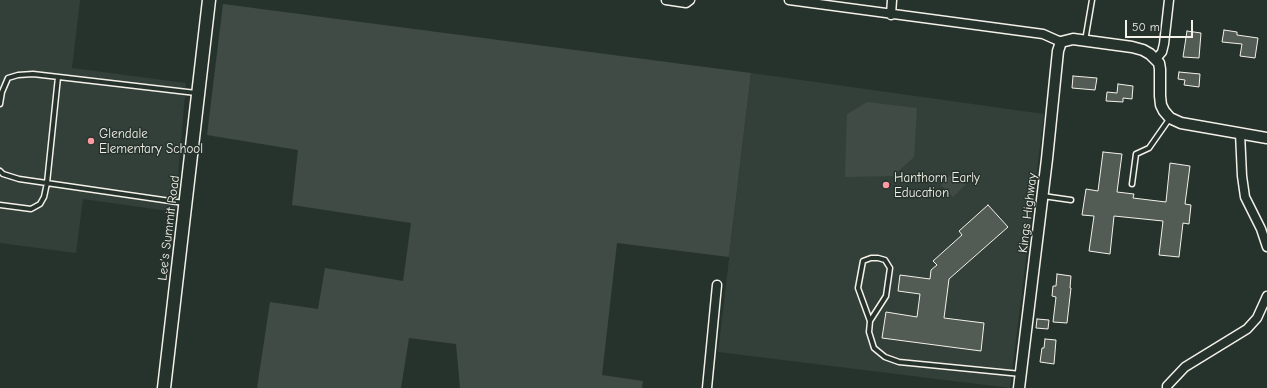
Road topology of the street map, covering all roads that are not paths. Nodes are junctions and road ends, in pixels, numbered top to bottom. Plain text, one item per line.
1 (209, 0) edge
2 (666, 0) edge
3 (690, 0) edge
4 (789, 0) edge
5 (892, 0) edge
6 (1092, 0) edge
7 (1169, 0) edge
8 (891, 15) junction
9 (1085, 41) junction
10 (1061, 42) junction
11 (1156, 59) junction
12 (58, 77) junction
13 (199, 93) junction
14 (0, 104) edge
15 (1170, 118) junction
16 (1240, 133) junction
17 (1267, 138) edge
18 (0, 171) edge
19 (47, 183) junction
20 (1132, 184) dead end
21 (1043, 196) junction
22 (1071, 200) dead end
23 (187, 203) junction
24 (0, 205) edge
25 (1267, 247) edge
26 (717, 285) dead end
27 (1267, 296) edge
28 (870, 321) junction
29 (1021, 374) junction
30 (164, 388) edge
31 (707, 388) edge
32 (1019, 388) edge
33 (1167, 388) edge

1 - 13 main road, Lee's Summit Road
2 - 3 street
4 - 8 street
5 - 8 street
6 - 9 lane
7 - 11 street
8 - 10 street
9 - 10 street
9 - 11 street
10 - 21 street, Kings Highway
11 - 15 street
12 - 13 lane
12 - 14 lane
12 - 19 lane
13 - 23 main road, Lee's Summit Road
15 - 16 street
15 - 20 lane
16 - 17 street
16 - 25 street
18 - 19 lane
19 - 23 lane
19 - 24 lane
21 - 22 lane
21 - 29 street, Kings Highway
23 - 30 main road, Lee's Summit Road
26 - 31 street
27 - 33 street
28 - 28 lane
28 - 29 lane
29 - 32 street, Kings Highway

